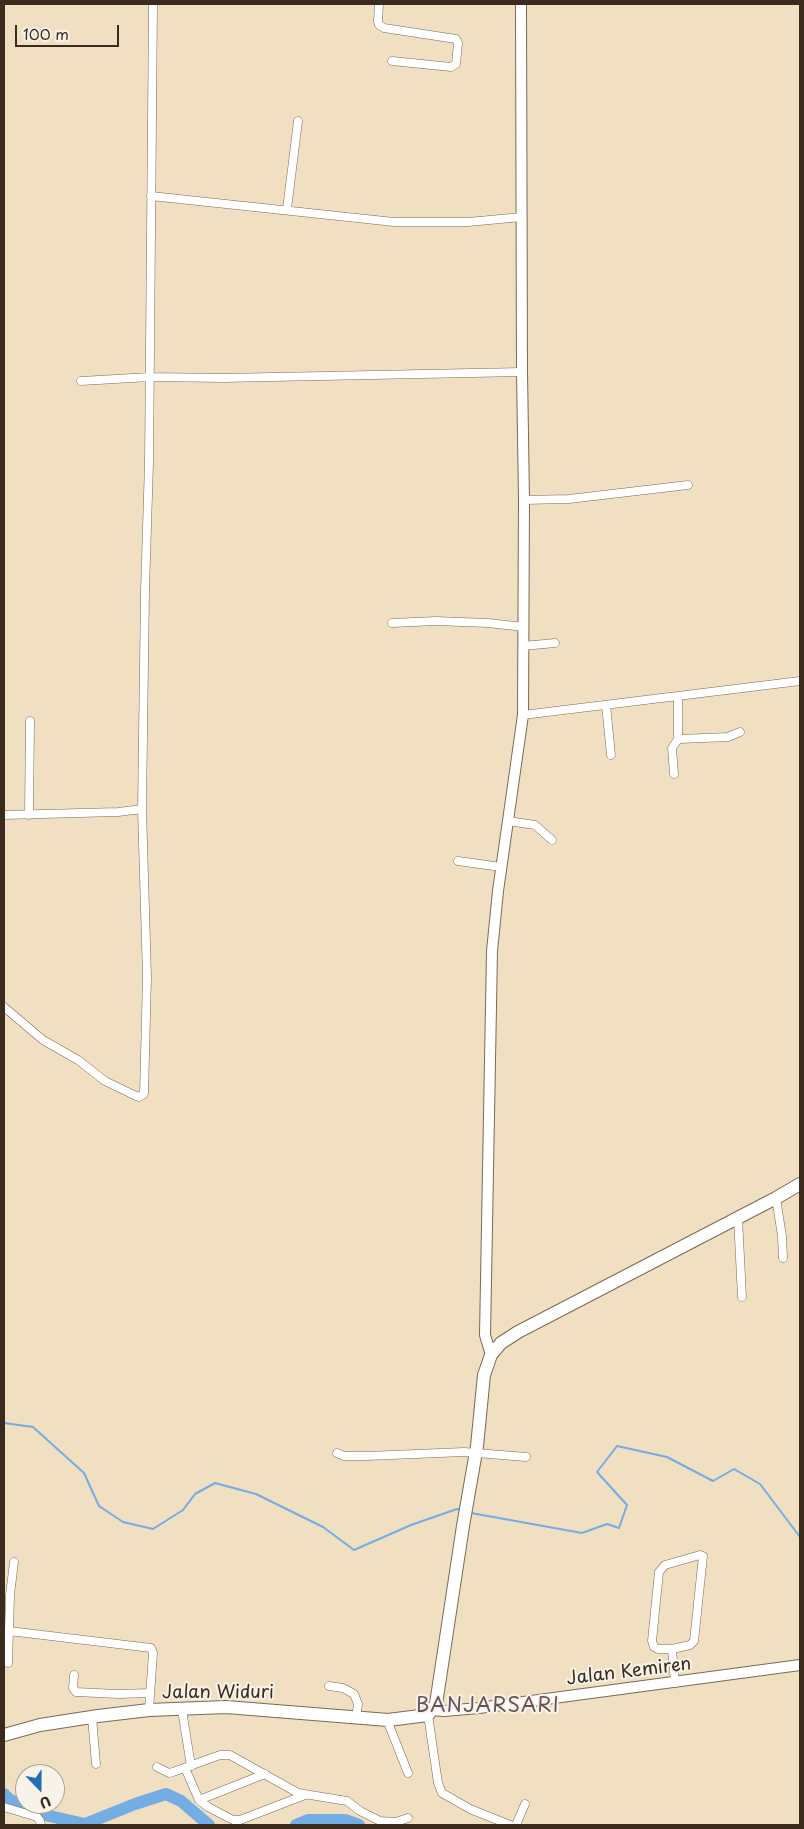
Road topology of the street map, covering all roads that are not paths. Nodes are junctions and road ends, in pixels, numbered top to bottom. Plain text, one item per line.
1 (153, 4) edge
2 (379, 4) edge
3 (521, 4) edge
4 (392, 61) dead end
5 (298, 121) dead end
6 (151, 196) junction
7 (287, 209) junction
8 (522, 217) junction
9 (522, 372) junction
10 (150, 377) junction
11 (81, 381) dead end
12 (688, 485) dead end
13 (524, 500) junction
14 (392, 623) dead end
15 (524, 628) junction
16 (555, 643) dead end
17 (523, 646) junction
18 (800, 681) edge
19 (678, 696) junction
20 (606, 705) junction
21 (523, 715) junction
22 (30, 721) dead end
23 (740, 732) dead end
24 (679, 738) junction
25 (611, 755) dead end
26 (674, 774) dead end
27 (142, 810) junction
28 (29, 814) junction
29 (4, 815) edge
30 (508, 821) junction
31 (552, 840) dead end
32 (458, 861) dead end
33 (501, 867) junction
34 (4, 1007) edge
35 (800, 1184) edge
36 (776, 1198) junction
37 (738, 1218) junction
38 (783, 1258) dead end
39 (742, 1297) dead end
40 (490, 1355) junction
41 (337, 1453) dead end
42 (476, 1454) junction
43 (526, 1457) dead end
44 (14, 1562) dead end
45 (9, 1631) junction
46 (672, 1648) junction
47 (8, 1663) dead end
48 (800, 1665) edge
49 (74, 1675) dead end
50 (675, 1683) junction
51 (330, 1686) dead end
52 (149, 1694) junction
53 (149, 1708) junction
54 (182, 1710) junction
55 (357, 1712) junction
56 (430, 1712) junction
57 (92, 1717) junction
58 (390, 1720) junction
59 (4, 1735) edge
60 (96, 1764) dead end
61 (157, 1766) dead end
62 (188, 1767) junction
63 (408, 1773) dead end
64 (265, 1774) junction
65 (305, 1795) junction
66 (198, 1800) junction
67 (525, 1804) dead end
68 (4, 1807) edge
69 (408, 1818) dead end
70 (40, 1825) edge
71 (510, 1825) edge
72 (516, 1825) edge

1 - 6 street
2 - 4 street
3 - 8 street
5 - 7 street
6 - 7 street
6 - 10 street
7 - 8 street
8 - 9 street
9 - 10 street
9 - 13 street
10 - 11 street
10 - 27 street
12 - 13 street
13 - 15 street
14 - 15 street
15 - 17 street
16 - 17 street
17 - 21 street
18 - 19 street
19 - 20 street
19 - 24 street
20 - 21 street
20 - 25 street
21 - 30 street
22 - 28 street
23 - 24 street
24 - 26 street
27 - 28 street
27 - 34 street
28 - 29 street
30 - 31 street
30 - 33 street
32 - 33 street
33 - 40 street
35 - 36 main road
36 - 37 main road
36 - 38 street
37 - 39 street
37 - 40 main road
40 - 42 main road
41 - 42 street
42 - 43 street
42 - 56 main road
44 - 45 street
45 - 47 street
45 - 52 street
46 - 46 street
46 - 50 street
48 - 50 street, Jalan Kemiren
49 - 52 street
50 - 56 street, Jalan Kemiren
51 - 55 street
52 - 53 street
53 - 54 main road, Jalan Widuri
53 - 57 main road, Jalan Widuri
54 - 55 main road, Jalan Widuri
54 - 62 street
55 - 58 main road, Jalan Widuri
56 - 58 main road, Jalan Widuri
56 - 71 street
57 - 59 main road, Jalan Widuri
57 - 60 street
58 - 63 street
61 - 62 street
62 - 64 street
62 - 66 street
64 - 65 street
64 - 66 street
65 - 66 street
65 - 69 street
67 - 72 street
68 - 70 street

